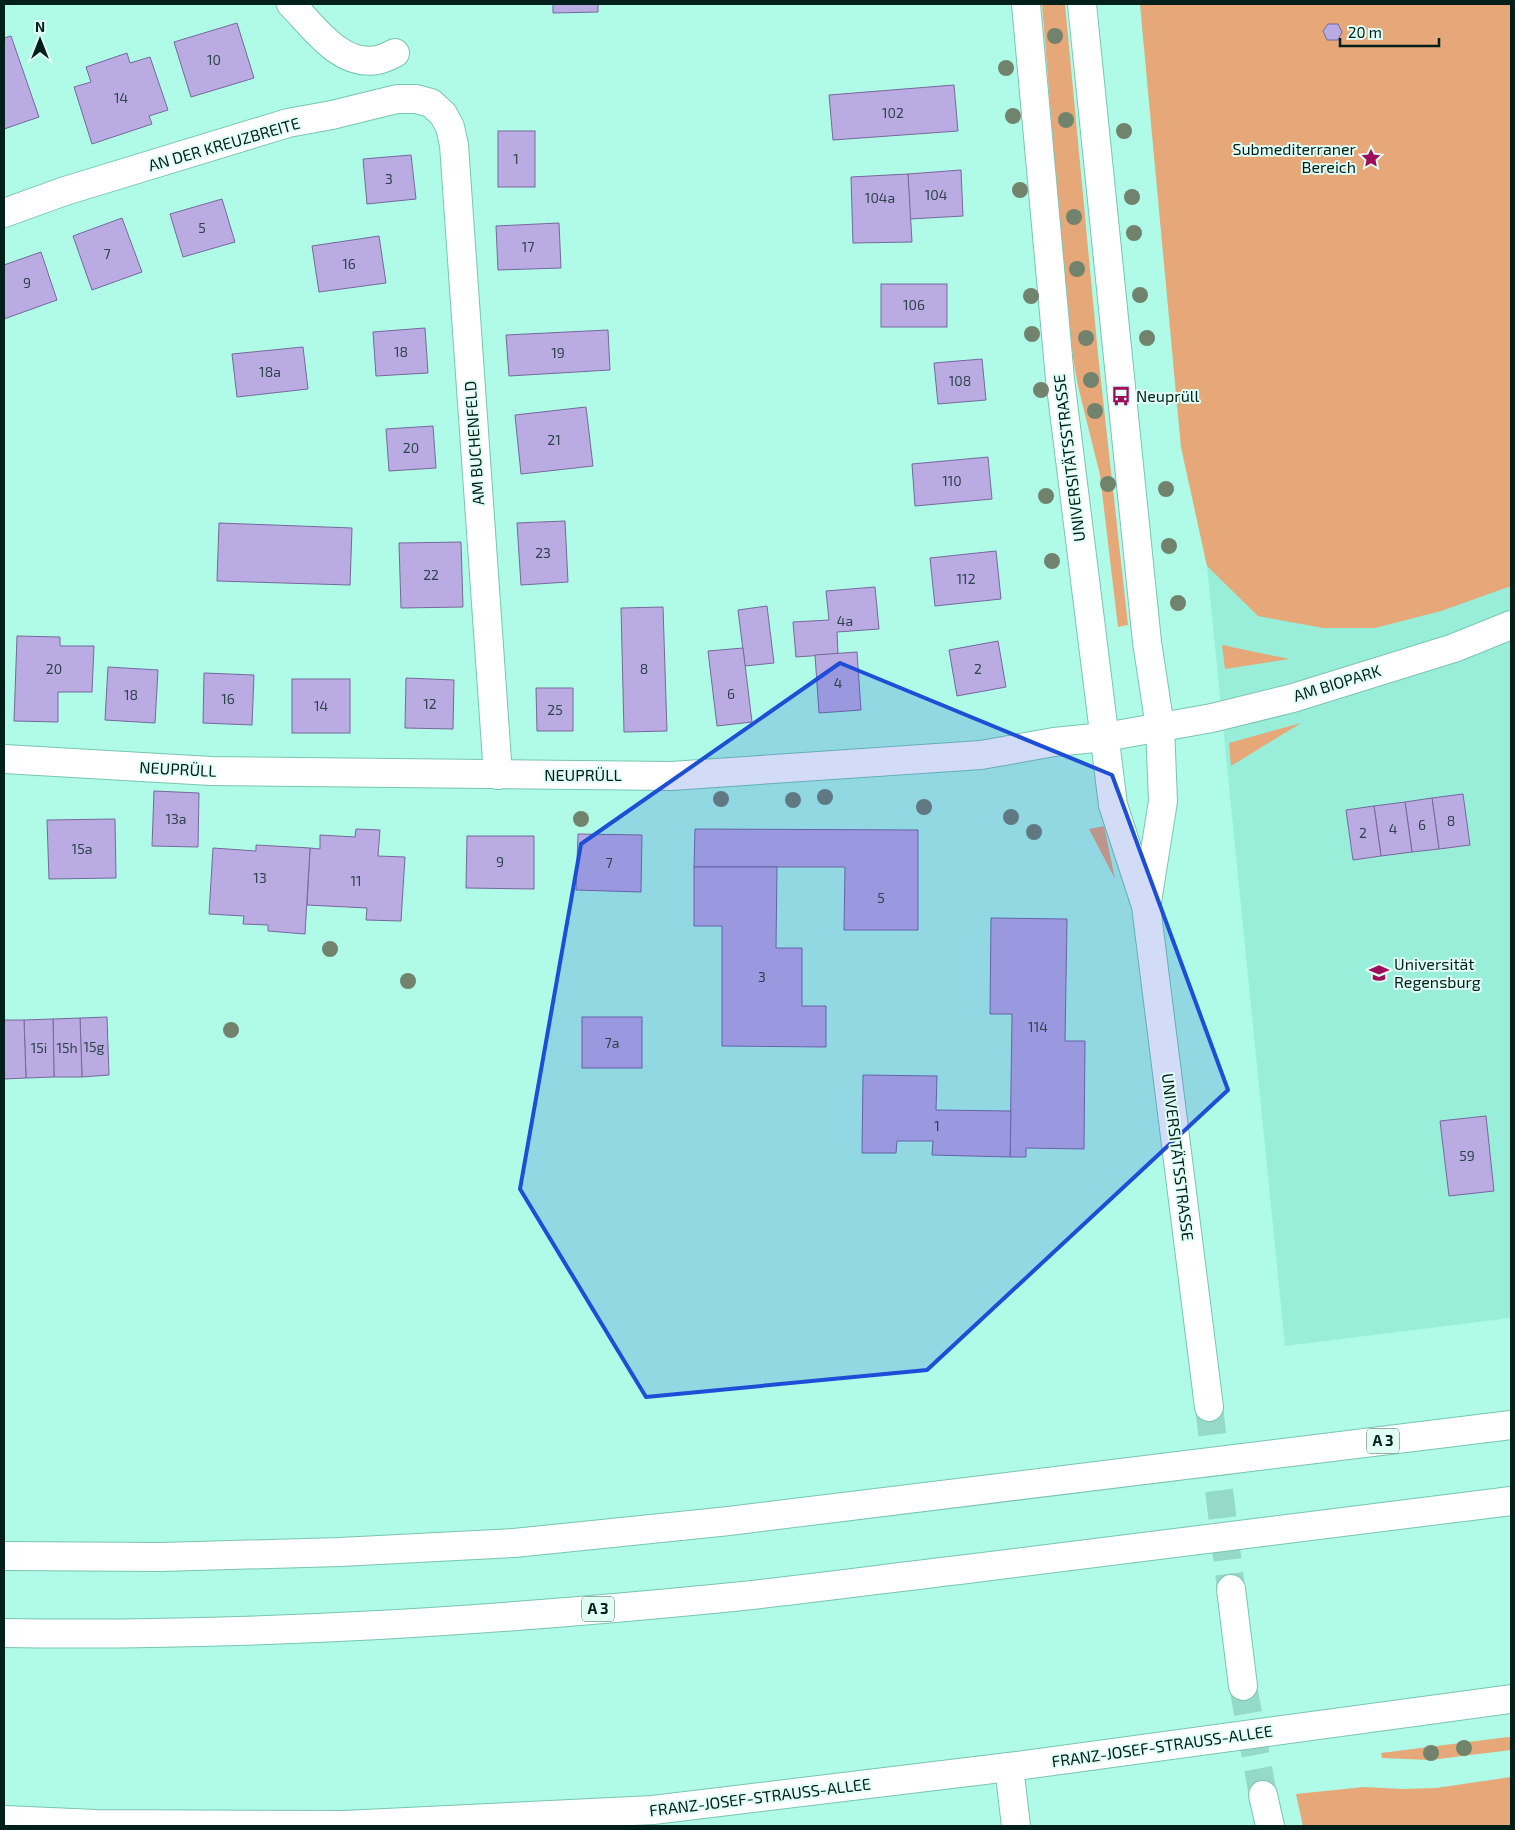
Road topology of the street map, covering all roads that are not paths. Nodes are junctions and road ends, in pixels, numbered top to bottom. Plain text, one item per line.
1 (291, 4) edge
2 (1026, 4) edge
3 (1082, 4) edge
4 (395, 54) dead end
5 (443, 114) joint
6 (4, 213) edge
7 (1511, 625) edge
8 (1160, 727) junction
9 (1105, 737) junction
10 (4, 759) edge
11 (498, 774) junction
12 (1146, 906) junction
13 (1209, 1407) tunnel mouth
14 (1511, 1425) edge
15 (1511, 1501) edge
16 (4, 1556) edge
17 (1231, 1590) tunnel mouth
18 (4, 1633) edge
19 (1243, 1686) tunnel mouth
20 (1511, 1699) edge
21 (1009, 1767) junction
22 (1263, 1795) tunnel mouth
23 (4, 1820) edge
24 (1016, 1826) edge
25 (1270, 1826) edge

1 - 4 main road
2 - 9 main road, UNIVERSITÄTSSTRASSE
3 - 8 main road, UNIVERSITÄTSSTRASSE
5 - 6 main road, AN DER KREUZBREITE
5 - 11 main road, AM BUCHENFELD
7 - 8 main road, AM BIOPARK
8 - 9 main road, NEUPRÜLL
8 - 12 main road, UNIVERSITÄTSSTRASSE
9 - 11 main road, NEUPRÜLL
9 - 12 main road, UNIVERSITÄTSSTRASSE
10 - 11 main road, NEUPRÜLL
12 - 13 main road, UNIVERSITÄTSSTRASSE
14 - 16 main road, A 3
15 - 18 main road, A 3
17 - 19 main road
20 - 21 main road, FRANZ-JOSEF-STRAUSS-ALLEE
21 - 23 main road, FRANZ-JOSEF-STRAUSS-ALLEE
21 - 24 main road
22 - 25 main road

